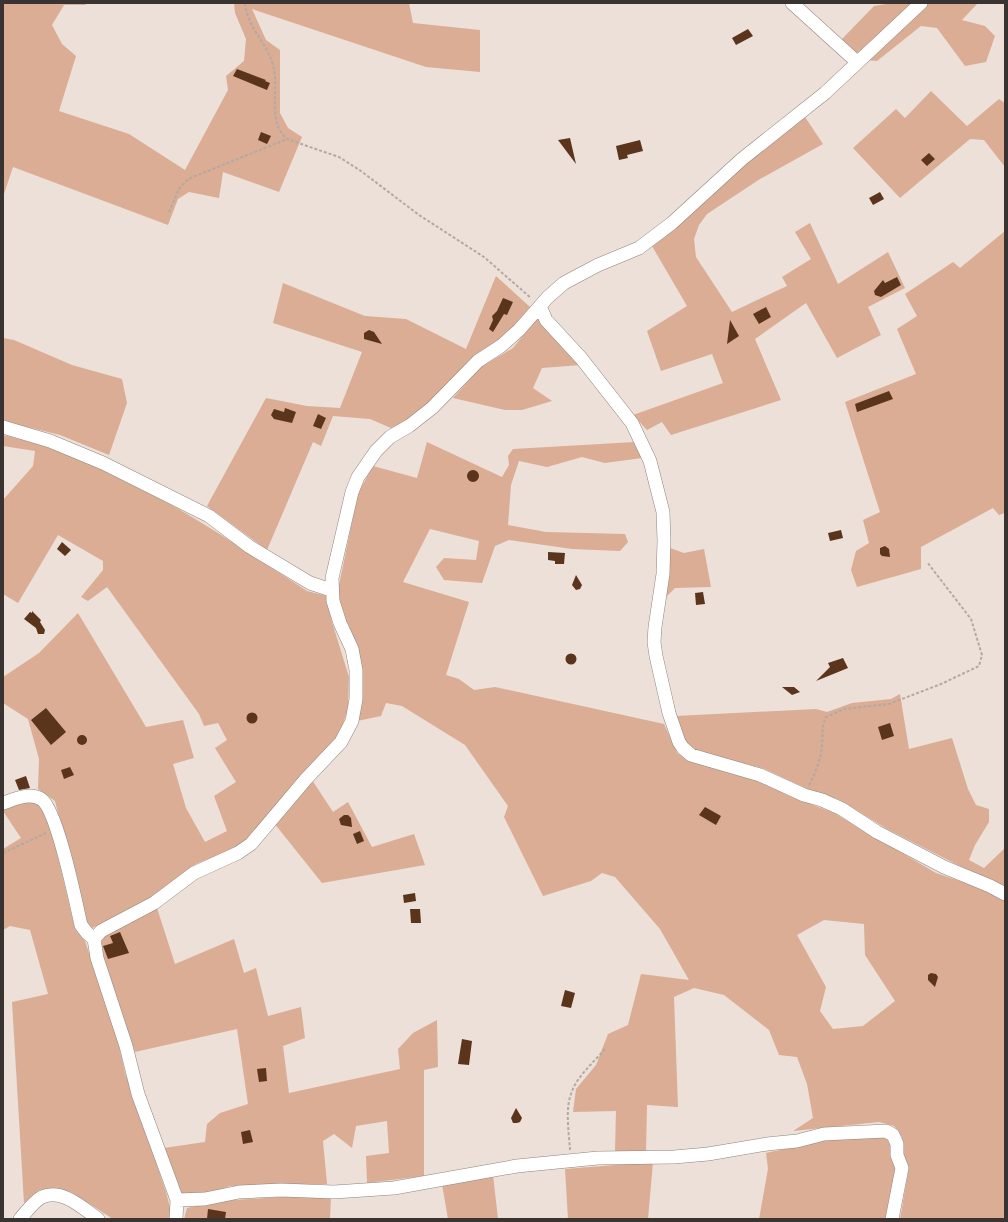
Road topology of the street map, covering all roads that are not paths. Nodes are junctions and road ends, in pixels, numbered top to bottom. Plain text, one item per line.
1 (792, 3) edge
2 (921, 3) edge
3 (858, 62) junction
4 (540, 306) junction
5 (3, 428) edge
6 (331, 590) junction
7 (3, 803) edge
8 (1005, 894) edge
9 (94, 939) junction
10 (177, 1200) junction
11 (20, 1219) edge
12 (98, 1219) edge
13 (176, 1219) edge
14 (892, 1219) edge

1 - 3 street
2 - 3 street
3 - 4 street
4 - 6 street
4 - 8 street
5 - 6 street
6 - 9 street
7 - 9 street
9 - 10 street
10 - 13 street
10 - 14 street
11 - 12 street

